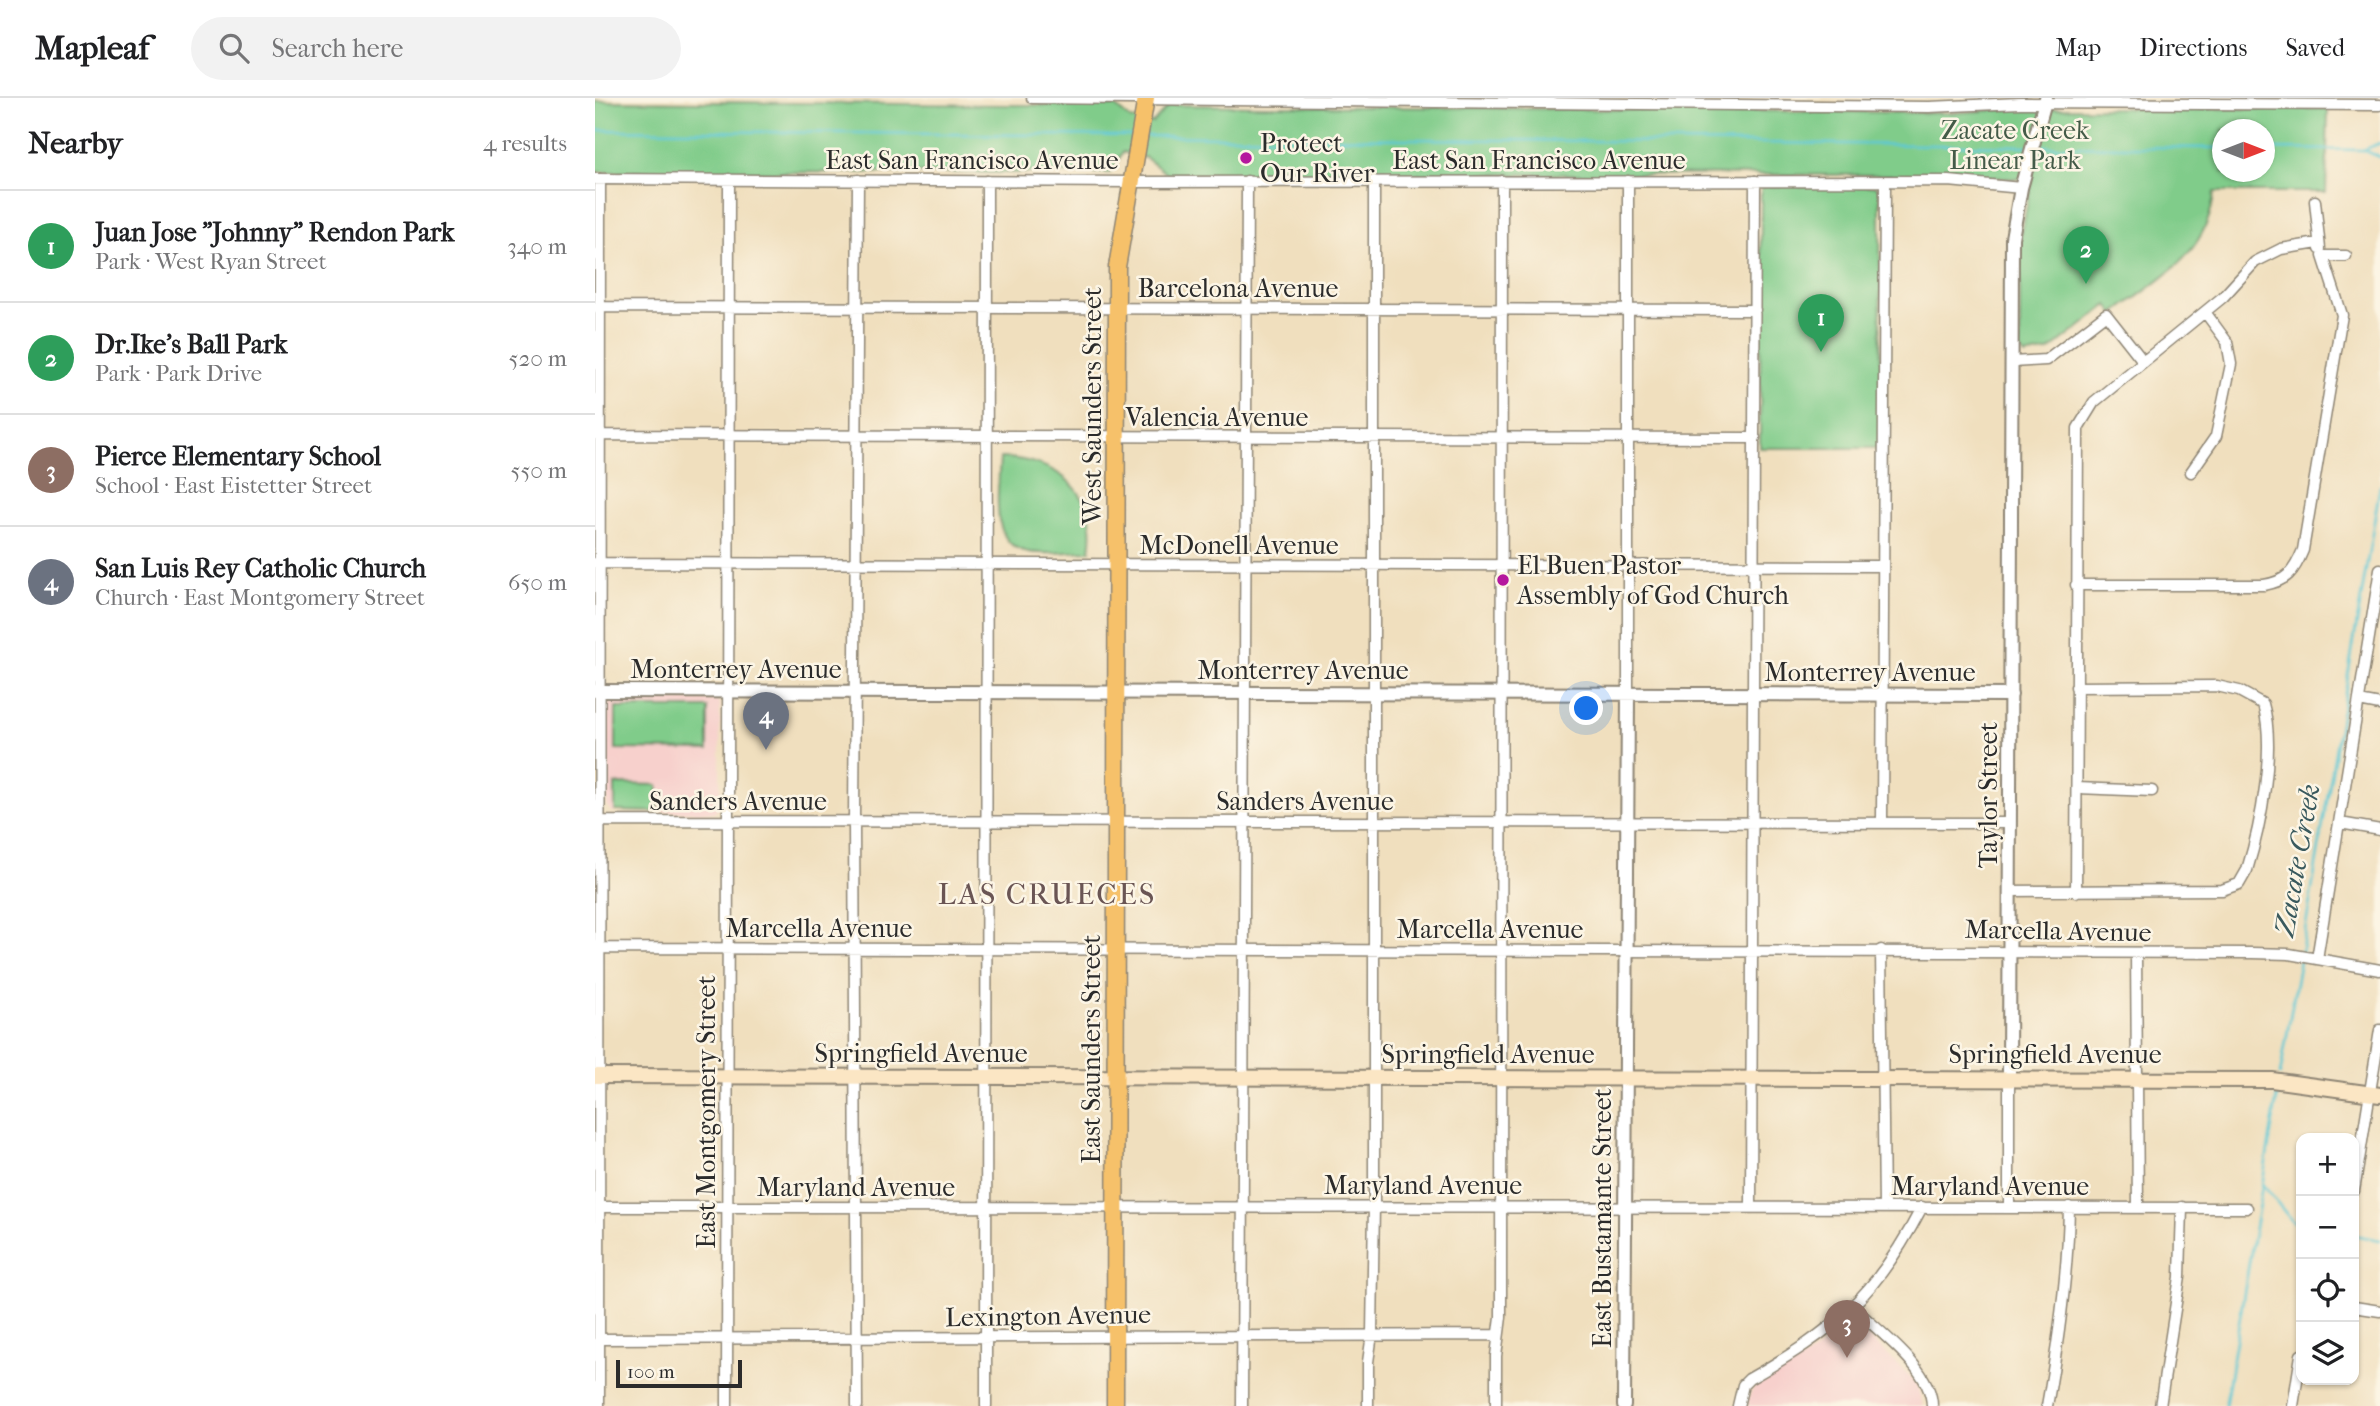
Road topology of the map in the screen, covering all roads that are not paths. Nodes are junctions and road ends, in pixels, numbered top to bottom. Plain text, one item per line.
1 (1032, 98) edge
2 (1145, 98) edge
3 (1286, 100) edge
4 (1415, 100) edge
5 (1543, 101) edge
6 (2186, 101) edge
7 (2314, 101) edge
8 (1672, 102) edge
9 (1800, 102) edge
10 (1929, 103) edge
11 (2044, 105) edge
12 (2380, 105) edge
13 (598, 179) edge
14 (729, 179) junction
15 (858, 180) junction
16 (1247, 180) junction
17 (987, 181) junction
18 (1374, 181) junction
19 (1502, 181) junction
20 (1628, 181) junction
21 (1755, 181) junction
22 (1885, 181) junction
23 (1130, 182) junction
24 (2021, 188) junction
25 (2315, 201) dead end
26 (2318, 243) junction
27 (2323, 256) junction
28 (2346, 256) dead end
29 (598, 307) edge
30 (729, 307) junction
31 (857, 308) junction
32 (987, 309) junction
33 (1116, 309) junction
34 (1246, 309) junction
35 (1374, 309) junction
36 (1502, 309) junction
37 (1628, 309) junction
38 (1755, 310) junction
39 (2205, 312) junction
40 (2143, 361) junction
41 (2012, 362) junction
42 (598, 435) edge
43 (728, 435) junction
44 (857, 436) junction
45 (988, 436) junction
46 (1246, 437) junction
47 (1374, 437) junction
48 (1501, 437) junction
49 (1116, 438) junction
50 (1628, 438) junction
51 (1755, 438) junction
52 (2191, 472) dead end
53 (597, 563) edge
54 (728, 563) junction
55 (856, 564) junction
56 (988, 564) junction
57 (1246, 565) junction
58 (1374, 565) junction
59 (1501, 565) junction
60 (1628, 566) junction
61 (1754, 566) junction
62 (1883, 566) junction
63 (1116, 567) junction
64 (2380, 575) edge
65 (2076, 585) junction
66 (2076, 687) junction
67 (597, 691) edge
68 (727, 691) junction
69 (856, 692) junction
70 (988, 692) junction
71 (1116, 692) junction
72 (1245, 693) junction
73 (1373, 693) junction
74 (1500, 694) junction
75 (1628, 694) junction
76 (1754, 694) junction
77 (1882, 695) junction
78 (2011, 695) junction
79 (2359, 701) junction
80 (2380, 705) edge
81 (2077, 788) junction
82 (2152, 791) dead end
83 (600, 821) junction
84 (1245, 821) junction
85 (1374, 821) junction
86 (727, 822) junction
87 (855, 822) junction
88 (1500, 822) junction
89 (1627, 822) junction
90 (1754, 822) junction
91 (1882, 822) junction
92 (987, 823) junction
93 (2010, 823) junction
94 (2340, 823) junction
95 (1115, 824) junction
96 (2380, 830) edge
97 (2010, 891) junction
98 (2076, 892) junction
99 (600, 948) junction
100 (726, 948) junction
101 (855, 949) junction
102 (987, 950) junction
103 (1245, 950) junction
104 (1374, 950) junction
105 (1501, 950) junction
106 (1626, 950) junction
107 (1753, 950) junction
108 (1881, 950) junction
109 (1115, 951) junction
110 (2010, 952) junction
111 (2136, 953) junction
112 (2314, 958) junction
113 (2380, 970) edge
114 (2380, 1030) edge
115 (597, 1076) edge
116 (727, 1077) junction
117 (856, 1077) junction
118 (989, 1077) junction
119 (1244, 1078) junction
120 (1374, 1078) junction
121 (1501, 1078) junction
122 (1625, 1078) junction
123 (1753, 1078) junction
124 (1881, 1078) junction
125 (2009, 1078) junction
126 (1115, 1079) junction
127 (2138, 1079) junction
128 (2375, 1094) edge
129 (2359, 1168) edge
130 (1374, 1205) junction
131 (1115, 1206) junction
132 (1244, 1206) junction
133 (1501, 1206) junction
134 (1625, 1206) junction
135 (599, 1207) junction
136 (727, 1207) junction
137 (1752, 1207) junction
138 (1884, 1207) junction
139 (1922, 1207) junction
140 (2010, 1207) junction
141 (2069, 1207) junction
142 (2138, 1207) junction
143 (2182, 1207) junction
144 (856, 1208) junction
145 (987, 1208) junction
146 (2248, 1208) dead end
147 (597, 1248) edge
148 (1853, 1307) junction
149 (2359, 1308) edge
150 (2380, 1311) edge
151 (1115, 1334) junction
152 (1243, 1334) junction
153 (1372, 1334) junction
154 (1498, 1335) junction
155 (599, 1339) junction
156 (727, 1339) junction
157 (856, 1339) junction
158 (986, 1339) junction
159 (2296, 1385) edge
160 (598, 1402) edge
161 (727, 1406) edge
162 (857, 1406) edge
163 (986, 1406) edge
164 (1115, 1406) edge
165 (1242, 1406) edge
166 (1368, 1406) edge
167 (1496, 1406) edge
168 (1624, 1406) edge
169 (1738, 1406) edge
170 (1932, 1406) edge
171 (2047, 1406) edge
172 (2160, 1406) edge
173 (2293, 1406) edge

1 - 2 street
2 - 3 street
2 - 23 main road, West Saunders Street
3 - 4 street
4 - 5 street
5 - 8 street
6 - 7 street
6 - 11 street
7 - 12 street
8 - 9 street
9 - 10 street
10 - 11 street
11 - 24 street, Taylor Street
13 - 14 street, East San Francisco Avenue
13 - 29 street
14 - 15 street, East San Francisco Avenue
14 - 30 street, East Montgomery Street
15 - 17 street, East San Francisco Avenue
15 - 31 street
16 - 18 street, East San Francisco Avenue
16 - 23 street, East San Francisco Avenue
16 - 34 street
17 - 23 street, East San Francisco Avenue
17 - 32 street
18 - 19 street, East San Francisco Avenue
18 - 35 street
19 - 20 street, East San Francisco Avenue
19 - 36 street
20 - 21 street, East San Francisco Avenue
20 - 37 street
21 - 22 street, East San Francisco Avenue
21 - 38 street
22 - 24 street, East San Francisco Avenue
22 - 62 street
23 - 33 main road, West Saunders Street
24 - 41 street, Taylor Street
25 - 26 street
26 - 27 street
26 - 39 street
27 - 28 street
27 - 65 street
29 - 30 street, Barcelona Avenue
29 - 42 street
30 - 31 street, Barcelona Avenue
30 - 43 street, East Montgomery Street
31 - 32 street, Barcelona Avenue
31 - 44 street
32 - 33 street, Barcelona Avenue
32 - 45 street
33 - 34 street, Barcelona Avenue
33 - 49 main road, West Saunders Street
34 - 35 street, Barcelona Avenue
34 - 46 street
35 - 36 street, Barcelona Avenue
35 - 47 street
36 - 37 street, Barcelona Avenue
36 - 48 street
37 - 38 street, Barcelona Avenue
37 - 50 street
38 - 51 street
39 - 40 street
39 - 52 street
40 - 41 street
40 - 65 street
41 - 78 street, Taylor Street
42 - 43 street, Valencia Avenue
42 - 53 street
43 - 44 street, Valencia Avenue
43 - 54 street, East Montgomery Street
44 - 45 street, Valencia Avenue
44 - 55 street
45 - 49 street, Valencia Avenue
45 - 56 street
46 - 47 street, Valencia Avenue
46 - 49 street, Valencia Avenue
46 - 57 street
47 - 48 street, Valencia Avenue
47 - 58 street
48 - 50 street, Valencia Avenue
48 - 59 street
49 - 63 main road, West Saunders Street
50 - 51 street, Valencia Avenue
50 - 60 street
51 - 61 street
53 - 54 street, McDonell Avenue
53 - 67 street
54 - 55 street, McDonell Avenue
54 - 68 street, East Montgomery Street
55 - 56 street, McDonell Avenue
55 - 69 street
56 - 63 street, McDonell Avenue
56 - 70 street
57 - 58 street, McDonell Avenue
57 - 63 street, McDonell Avenue
57 - 72 street
58 - 59 street, McDonell Avenue
58 - 73 street
59 - 60 street, McDonell Avenue
59 - 74 street
60 - 61 street, McDonell Avenue
60 - 75 street
61 - 62 street, McDonell Avenue
61 - 76 street
62 - 77 street
63 - 71 main road, West Saunders Street
64 - 79 street
65 - 66 street
66 - 81 street
66 - 98 street
67 - 68 street, Monterrey Avenue
67 - 83 street
68 - 69 street, Monterrey Avenue
68 - 86 street, East Montgomery Street
69 - 70 street, Monterrey Avenue
69 - 87 street
70 - 71 street, Monterrey Avenue
70 - 92 street
71 - 72 street, Monterrey Avenue
71 - 95 main road, East Saunders Street
72 - 73 street, Monterrey Avenue
72 - 84 street
73 - 74 street, Monterrey Avenue
73 - 85 street
74 - 75 street, Monterrey Avenue
74 - 88 street
75 - 76 street, Monterrey Avenue
75 - 89 street, East Bustamante Street
76 - 77 street, Monterrey Avenue
76 - 90 street
77 - 78 street, Monterrey Avenue
77 - 91 street
78 - 93 street, Taylor Street
79 - 80 street
79 - 94 street
81 - 82 street
81 - 98 street
83 - 86 street, Sanders Avenue
83 - 99 street
84 - 85 street, Sanders Avenue
84 - 95 street, Sanders Avenue
84 - 103 street
85 - 88 street, Sanders Avenue
85 - 104 street
86 - 87 street, Sanders Avenue
86 - 100 street, East Montgomery Street
87 - 92 street, Sanders Avenue
87 - 101 street
88 - 89 street, Sanders Avenue
88 - 105 street
89 - 90 street, Sanders Avenue
89 - 106 street, East Bustamante Street
90 - 91 street, Sanders Avenue
90 - 107 street
91 - 93 street, Sanders Avenue
92 - 95 street, Sanders Avenue
92 - 102 street
93 - 97 street, Taylor Street
94 - 96 street
94 - 112 street
95 - 109 main road, East Saunders Street
97 - 98 street
97 - 110 street, Taylor Street
99 - 100 street, Marcella Avenue
99 - 115 street
100 - 101 street, Marcella Avenue
100 - 116 street, East Montgomery Street
101 - 102 street, Marcella Avenue
101 - 117 street
102 - 109 street, Marcella Avenue
102 - 118 street
103 - 104 street, Marcella Avenue
103 - 109 street, Marcella Avenue
103 - 119 street
104 - 105 street, Marcella Avenue
104 - 120 street
105 - 106 street, Marcella Avenue
105 - 121 street
106 - 107 street, Marcella Avenue
106 - 122 street, East Bustamante Street
107 - 108 street, Marcella Avenue
107 - 123 street
108 - 110 street, Marcella Avenue
108 - 124 street
109 - 126 main road, East Saunders Street
110 - 111 street, Marcella Avenue
110 - 125 street, Taylor Street
111 - 112 street, Marcella Avenue
111 - 127 street
112 - 113 street, Marcella Avenue
114 - 128 street
115 - 116 main road, Springfield Avenue
115 - 135 street
116 - 117 main road, Springfield Avenue
116 - 136 street, East Montgomery Street
117 - 118 main road, Springfield Avenue
117 - 144 street
118 - 126 main road, Springfield Avenue
118 - 145 street
119 - 120 main road, Springfield Avenue
119 - 126 main road, Springfield Avenue
119 - 132 street
120 - 121 main road, Springfield Avenue
120 - 130 street
121 - 122 main road, Springfield Avenue
121 - 133 street
122 - 123 main road, Springfield Avenue
122 - 134 street, East Bustamante Street
123 - 124 main road, Springfield Avenue
123 - 137 street
124 - 125 main road, Springfield Avenue
124 - 138 street
125 - 127 main road, Springfield Avenue
125 - 140 street, Taylor Street
126 - 131 main road, East Saunders Street
127 - 128 main road, Springfield Avenue
127 - 142 street
128 - 129 street
130 - 132 street, Maryland Avenue
130 - 133 street, Maryland Avenue
130 - 153 street
131 - 132 street, Maryland Avenue
131 - 145 street, Maryland Avenue
131 - 151 main road, East Saunders Street
132 - 152 street
133 - 134 street, Maryland Avenue
133 - 154 street
134 - 137 street, Maryland Avenue
134 - 168 street, East Bustamante Street
135 - 136 street, Maryland Avenue
135 - 147 street
136 - 144 street, Maryland Avenue
136 - 156 street, East Montgomery Street
137 - 138 street, Maryland Avenue
138 - 139 street, Maryland Avenue
139 - 140 street, Maryland Avenue
139 - 148 street
140 - 141 street, Maryland Avenue
141 - 142 street, Maryland Avenue
141 - 171 street
142 - 143 street, Maryland Avenue
143 - 146 street, Maryland Avenue
143 - 172 street
144 - 145 street, Maryland Avenue
144 - 157 street
145 - 158 street
147 - 155 street
148 - 169 street
148 - 170 street
149 - 150 street
151 - 152 street, Lexington Avenue
151 - 158 street, Lexington Avenue
151 - 164 main road, East Saunders Street
152 - 153 street, Lexington Avenue
152 - 165 street
153 - 154 street, Lexington Avenue
153 - 166 street
154 - 167 street
155 - 156 street, Lexington Avenue
155 - 160 street
156 - 157 street, Lexington Avenue
156 - 161 street, East Montgomery Street
157 - 158 street, Lexington Avenue
157 - 162 street
158 - 163 street
159 - 173 street

